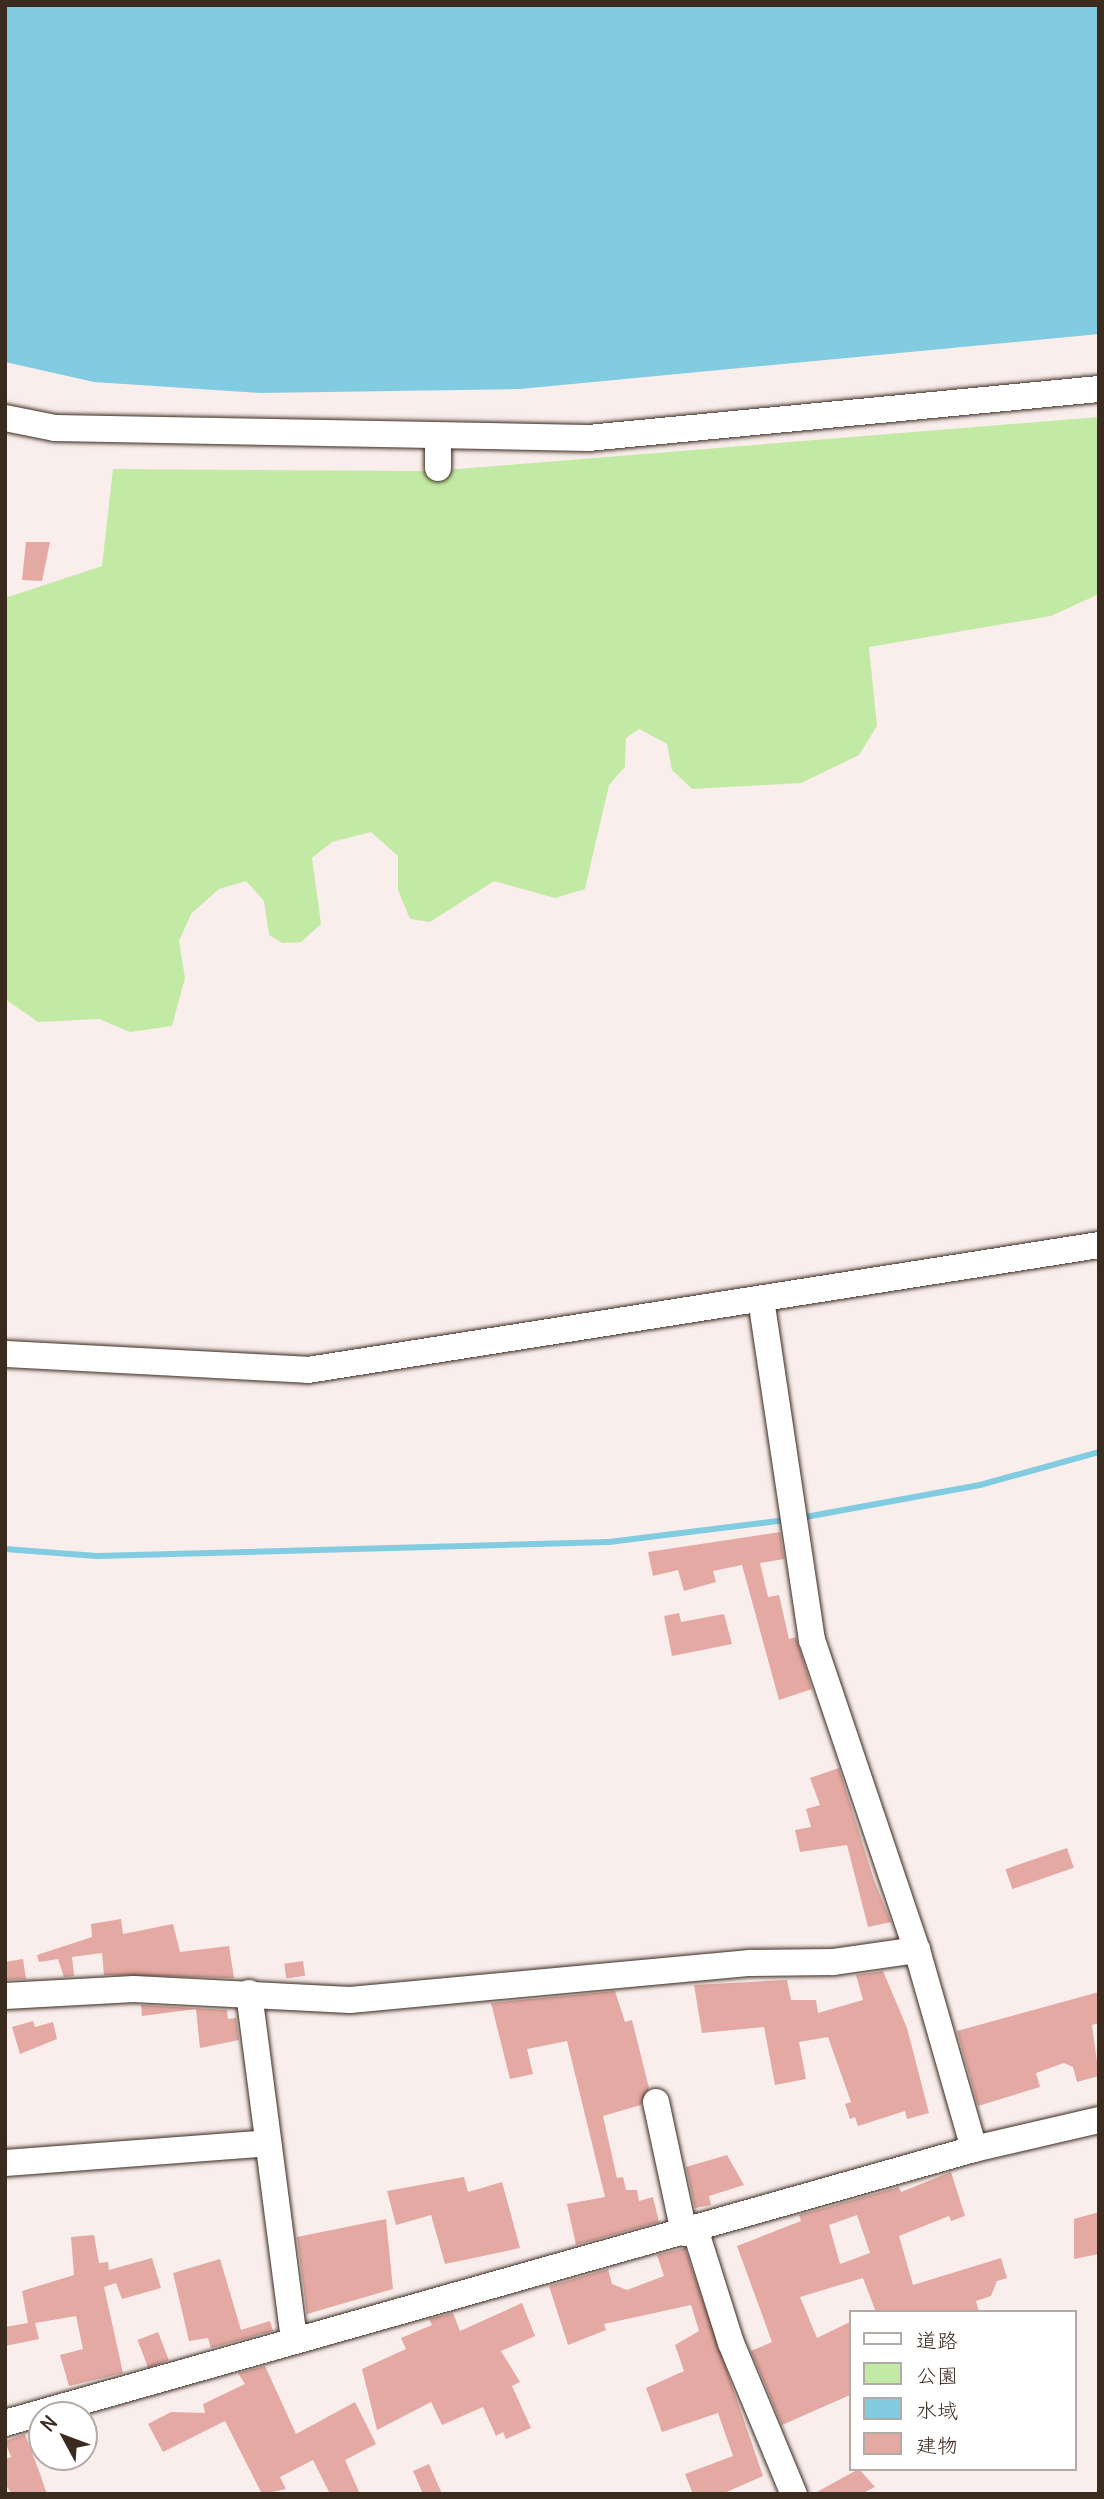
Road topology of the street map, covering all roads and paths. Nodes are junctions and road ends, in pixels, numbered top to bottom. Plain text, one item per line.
1 (1099, 389) edge
2 (5, 418) edge
3 (438, 437) junction
4 (438, 468) dead end
5 (1099, 1245) edge
6 (761, 1298) junction
7 (5, 1354) edge
8 (917, 1950) junction
9 (249, 1993) junction
10 (5, 1996) edge
11 (656, 2102) dead end
12 (1099, 2120) edge
13 (268, 2143) junction
14 (974, 2149) junction
15 (5, 2163) edge
16 (689, 2231) junction
17 (294, 2338) junction
18 (5, 2423) edge
19 (794, 2494) edge

1 - 3 street
2 - 3 street
3 - 4 street
5 - 6 street
6 - 7 street
6 - 8 street
8 - 9 street
8 - 14 street
9 - 10 street
9 - 13 street
11 - 16 street
12 - 14 street
13 - 15 street
13 - 17 street
14 - 16 street
16 - 17 street
16 - 19 street
17 - 18 street

